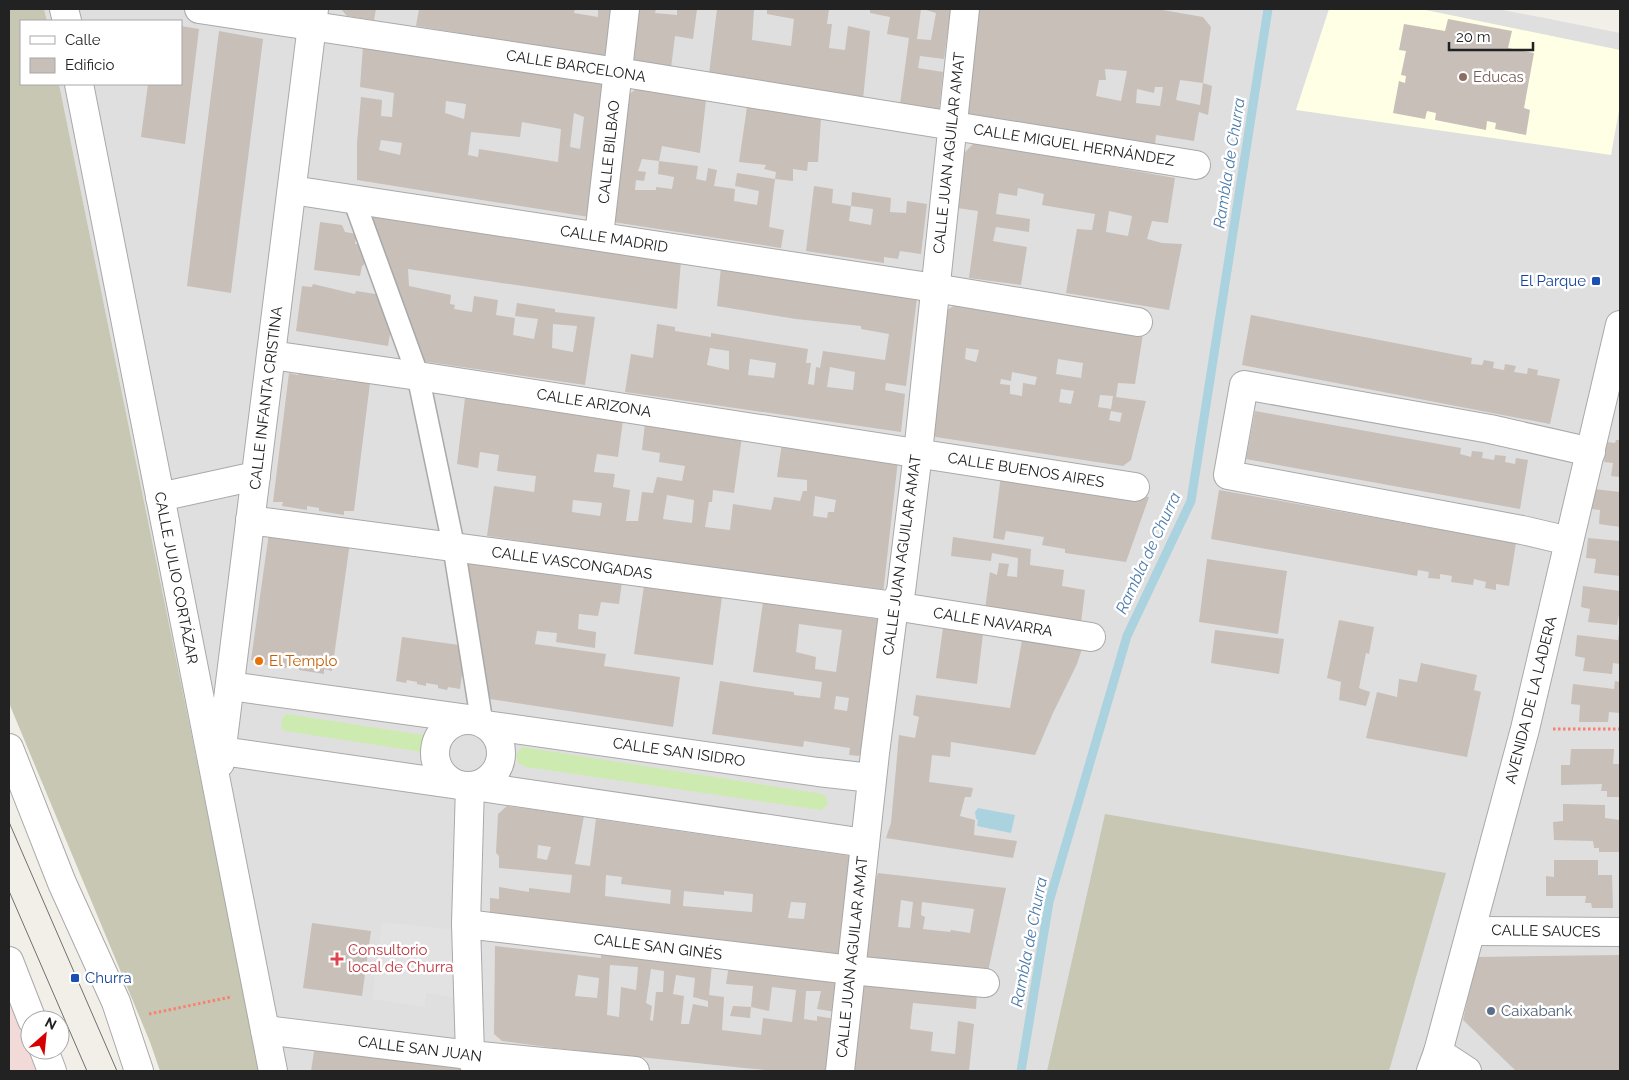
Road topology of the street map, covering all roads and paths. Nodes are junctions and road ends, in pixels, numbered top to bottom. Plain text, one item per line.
1 (199, 9) edge
2 (625, 9) edge
3 (965, 9) edge
4 (313, 17) edge
5 (618, 72) junction
6 (79, 85) edge
7 (953, 126) junction
8 (1196, 165) dead end
9 (292, 190) junction
10 (354, 200) junction
11 (599, 236) junction
12 (936, 288) junction
13 (1138, 322) dead end
14 (1620, 325) edge
15 (271, 355) junction
16 (418, 376) junction
17 (1590, 452) junction
18 (918, 453) junction
19 (256, 476) junction
20 (1135, 487) dead end
21 (160, 497) junction
22 (250, 520) junction
23 (1569, 541) junction
24 (454, 548) junction
25 (894, 606) junction
26 (1091, 637) dead end
27 (230, 686) junction
28 (479, 722) junction
29 (1525, 729) junction
30 (1620, 729) edge
31 (9, 748) edge
32 (222, 751) junction
33 (872, 778) junction
34 (468, 786) junction
35 (217, 787) junction
36 (865, 844) junction
37 (466, 924) junction
38 (1471, 931) junction
39 (1620, 932) edge
40 (9, 961) edge
41 (851, 970) junction
42 (985, 983) dead end
43 (257, 992) junction
44 (28, 1010) edge
45 (122, 1020) junction
46 (265, 1030) junction
47 (1435, 1062) edge
48 (474, 1063) edge
49 (140, 1071) edge
50 (273, 1071) edge
51 (635, 1071) edge
52 (840, 1071) edge
53 (1467, 1071) edge

1 - 4 street, CALLE BARCELONA
2 - 5 street, CALLE BILBAO
3 - 7 street, CALLE JUAN AGUILAR AMAT
4 - 5 street, CALLE BARCELONA
4 - 9 street, CALLE INFANTA CRISTINA
5 - 7 street, CALLE BARCELONA
5 - 11 street, CALLE BILBAO
6 - 21 street, CALLE JULIO CORTÁZAR
7 - 8 street, CALLE MIGUEL HERNÁNDEZ
7 - 12 street, CALLE JUAN AGUILAR AMAT
9 - 10 street, CALLE MADRID
9 - 15 street, CALLE INFANTA CRISTINA
10 - 11 street, CALLE MADRID
10 - 16 street
11 - 12 street, CALLE MADRID
12 - 13 street, CALLE MADRID
12 - 18 street, CALLE JUAN AGUILAR AMAT
14 - 17 street, AVENIDA DE LA LADERA
15 - 16 street, CALLE ARIZONA
15 - 19 street, CALLE INFANTA CRISTINA
16 - 18 street, CALLE ARIZONA
16 - 24 street
17 - 23 street, AVENIDA DE LA LADERA
17 - 23 street
18 - 20 street, CALLE BUENOS AIRES
18 - 25 street, CALLE JUAN AGUILAR AMAT
19 - 21 street
19 - 22 street, CALLE INFANTA CRISTINA
21 - 35 street, CALLE JULIO CORTÁZAR
22 - 24 street, CALLE VASCONGADAS
22 - 27 street, CALLE INFANTA CRISTINA
23 - 29 street, AVENIDA DE LA LADERA
24 - 25 street, CALLE VASCONGADAS
24 - 28 street
25 - 26 street, CALLE NAVARRA
25 - 33 street, CALLE JUAN AGUILAR AMAT
27 - 28 street, CALLE SAN ISIDRO
27 - 32 street, CALLE INFANTA CRISTINA
28 - 33 street, CALLE SAN ISIDRO
28 - 34 street
28 - 34 street
29 - 30 path
29 - 38 street, AVENIDA DE LA LADERA
31 - 45 street
32 - 34 street
32 - 35 street, CALLE INFANTA CRISTINA
33 - 36 street, CALLE JUAN AGUILAR AMAT
34 - 36 street
34 - 37 street
35 - 43 street, CALLE JULIO CORTÁZAR
36 - 41 street, CALLE JUAN AGUILAR AMAT
37 - 41 street, CALLE SAN GINÉS
37 - 48 street
38 - 39 street, CALLE SAUCES
38 - 47 street, AVENIDA DE LA LADERA
40 - 44 street
41 - 42 street, CALLE SAN GINÉS
41 - 52 street, CALLE JUAN AGUILAR AMAT
43 - 45 path
43 - 46 street, CALLE JULIO CORTÁZAR
45 - 49 street
46 - 48 street, CALLE SAN JUAN
46 - 50 street, CALLE JULIO CORTÁZAR
47 - 53 street
48 - 51 street, CALLE SAN JUAN

